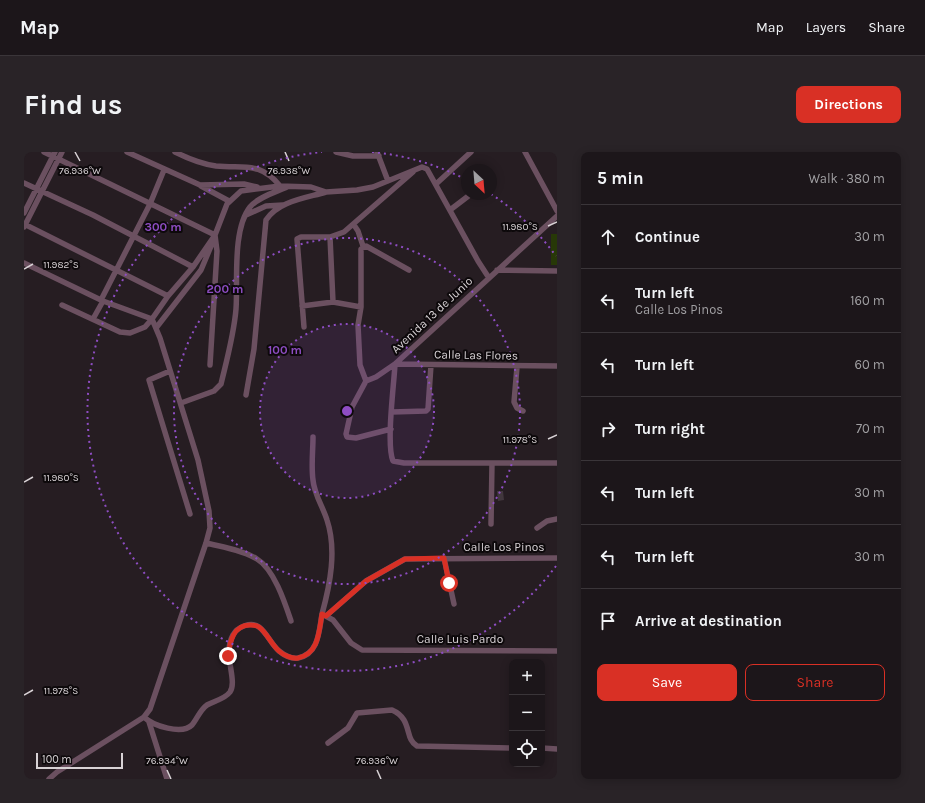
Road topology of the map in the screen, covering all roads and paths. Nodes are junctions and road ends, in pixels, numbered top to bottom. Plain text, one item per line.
1 (44, 152) edge
2 (62, 152) edge
3 (127, 152) edge
4 (175, 152) edge
5 (336, 152) edge
6 (470, 152) edge
7 (525, 152) edge
8 (54, 154) edge
9 (378, 154) edge
10 (58, 159) junction
11 (416, 169) junction
12 (164, 170) junction
13 (388, 181) junction
14 (24, 183) edge
15 (436, 184) junction
16 (200, 185) junction
17 (280, 186) junction
18 (290, 186) junction
19 (258, 188) junction
20 (39, 190) junction
21 (326, 192) junction
22 (463, 200) edge
23 (229, 201) junction
24 (150, 204) junction
25 (283, 205) junction
26 (450, 210) junction
27 (557, 211) edge
28 (24, 214) edge
29 (246, 215) junction
30 (557, 216) edge
31 (24, 225) edge
32 (354, 225) junction
33 (214, 235) junction
34 (134, 236) junction
35 (330, 237) junction
36 (363, 246) junction
37 (24, 263) edge
38 (193, 267) junction
39 (116, 270) junction
40 (409, 270) dead end
41 (497, 270) junction
42 (557, 271) edge
43 (489, 278) junction
44 (168, 296) junction
45 (102, 300) junction
46 (333, 302) junction
47 (62, 305) dead end
48 (302, 306) junction
49 (361, 307) junction
50 (93, 319) junction
51 (152, 319) junction
52 (304, 327) dead end
53 (156, 328) junction
54 (395, 364) junction
55 (210, 365) dead end
56 (431, 365) junction
57 (557, 366) edge
58 (517, 367) junction
59 (170, 371) junction
60 (366, 381) junction
61 (246, 395) dead end
62 (181, 403) junction
63 (523, 411) dead end
64 (392, 412) junction
65 (391, 429) junction
66 (313, 437) dead end
67 (492, 463) junction
68 (557, 463) edge
69 (190, 514) dead end
70 (557, 519) edge
71 (491, 524) dead end
72 (537, 528) dead end
73 (206, 543) junction
74 (444, 558) junction
75 (557, 558) edge
76 (454, 604) dead end
77 (324, 615) junction
78 (291, 621) dead end
79 (557, 651) edge
80 (144, 717) junction
81 (149, 722) junction
82 (328, 743) dead end
83 (509, 748) edge
84 (545, 748) edge
85 (557, 749) edge
86 (49, 779) edge
87 (167, 779) edge

1 - 8 street
2 - 10 street
3 - 12 street
4 - 17 street
5 - 9 street
6 - 15 street
7 - 27 street
8 - 10 street
8 - 20 street
9 - 13 street
10 - 20 street
10 - 24 street
11 - 13 street
11 - 15 street
11 - 32 street
12 - 16 street
12 - 24 street
13 - 21 street
14 - 20 street
15 - 26 street
16 - 19 street
16 - 23 street
17 - 18 street
17 - 19 street
18 - 21 street
18 - 29 street
19 - 23 street
20 - 28 street
20 - 31 street
20 - 34 street
21 - 25 street
22 - 26 street
23 - 33 street
24 - 33 street
24 - 34 street
25 - 29 street
25 - 61 street
26 - 43 street
29 - 62 street
30 - 41 street, Avenida 13 de Junio
31 - 39 street
32 - 35 street
32 - 36 street
33 - 38 street
33 - 53 street
33 - 55 street
34 - 38 street
34 - 39 street
35 - 46 street
35 - 48 street
36 - 40 street
36 - 49 street
37 - 45 street
38 - 44 street
39 - 44 street
39 - 45 street
41 - 42 street
41 - 43 street, Avenida 13 de Junio
43 - 54 street, Avenida 13 de Junio
44 - 51 street
45 - 50 street
45 - 51 street
46 - 48 street
46 - 49 street
47 - 50 street
48 - 52 street
49 - 60 street
50 - 51 street
51 - 53 street
53 - 59 street
54 - 56 street, Calle Las Flores
54 - 60 street
54 - 64 street, Avenida 13 de Junio
56 - 58 street, Calle Las Flores
56 - 64 street
57 - 58 street, Calle Las Flores
58 - 63 street
59 - 62 street
59 - 69 street
60 - 65 street
62 - 73 street
64 - 65 street, Avenida 13 de Junio
65 - 67 street, Avenida 13 de Junio
66 - 77 street
67 - 68 street
67 - 71 street
70 - 72 street
73 - 78 street
73 - 80 street
74 - 75 street, Calle Los Pinos
74 - 76 street
74 - 77 street, Calle Los Pinos
77 - 79 street, Calle Luis Pardo
77 - 81 street
80 - 81 street
80 - 86 street
81 - 87 street
82 - 83 street
84 - 85 street

